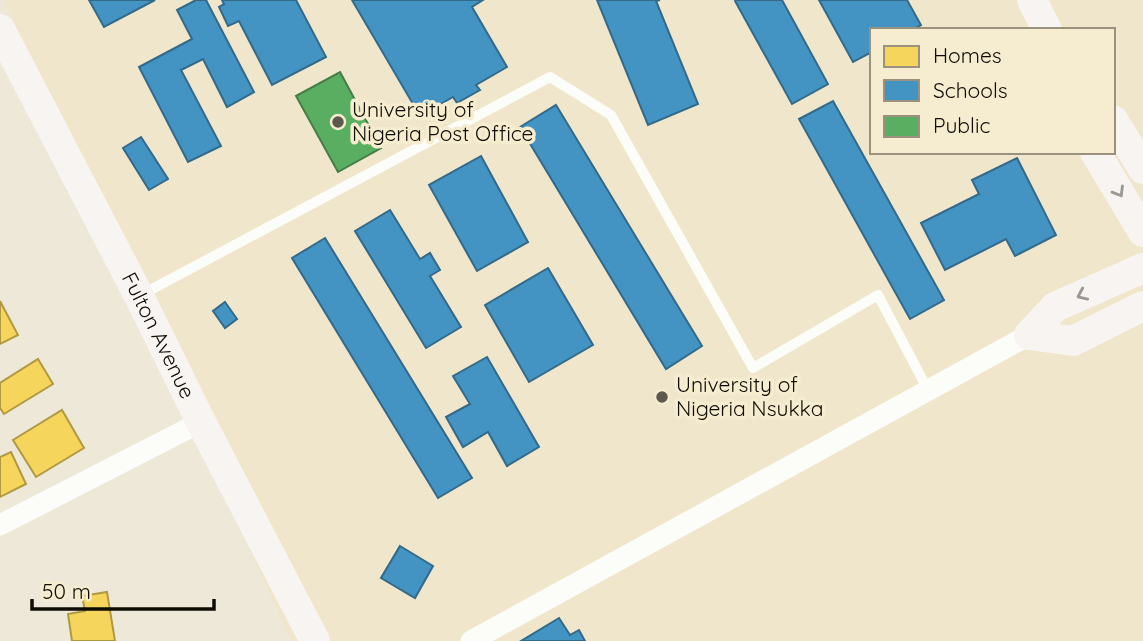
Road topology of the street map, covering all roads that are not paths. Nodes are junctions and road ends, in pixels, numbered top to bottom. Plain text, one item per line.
1 (1032, 0) edge
2 (1046, 28) edge
3 (0, 29) edge
4 (1115, 123) edge
5 (1096, 154) edge
6 (1143, 169) edge
7 (1143, 232) edge
8 (1143, 268) edge
9 (139, 296) junction
10 (1143, 306) edge
11 (1029, 335) junction
12 (928, 390) junction
13 (201, 422) junction
14 (0, 525) edge
15 (315, 641) edge
16 (471, 641) edge

1 - 2 street
3 - 9 street, Fulton Avenue
4 - 6 street
5 -> 7 street
8 -> 11 street
9 - 12 lane
9 - 13 street, Fulton Avenue
10 - 11 street
11 - 12 street
12 - 16 street
13 - 14 street
13 - 15 street, Fulton Avenue

